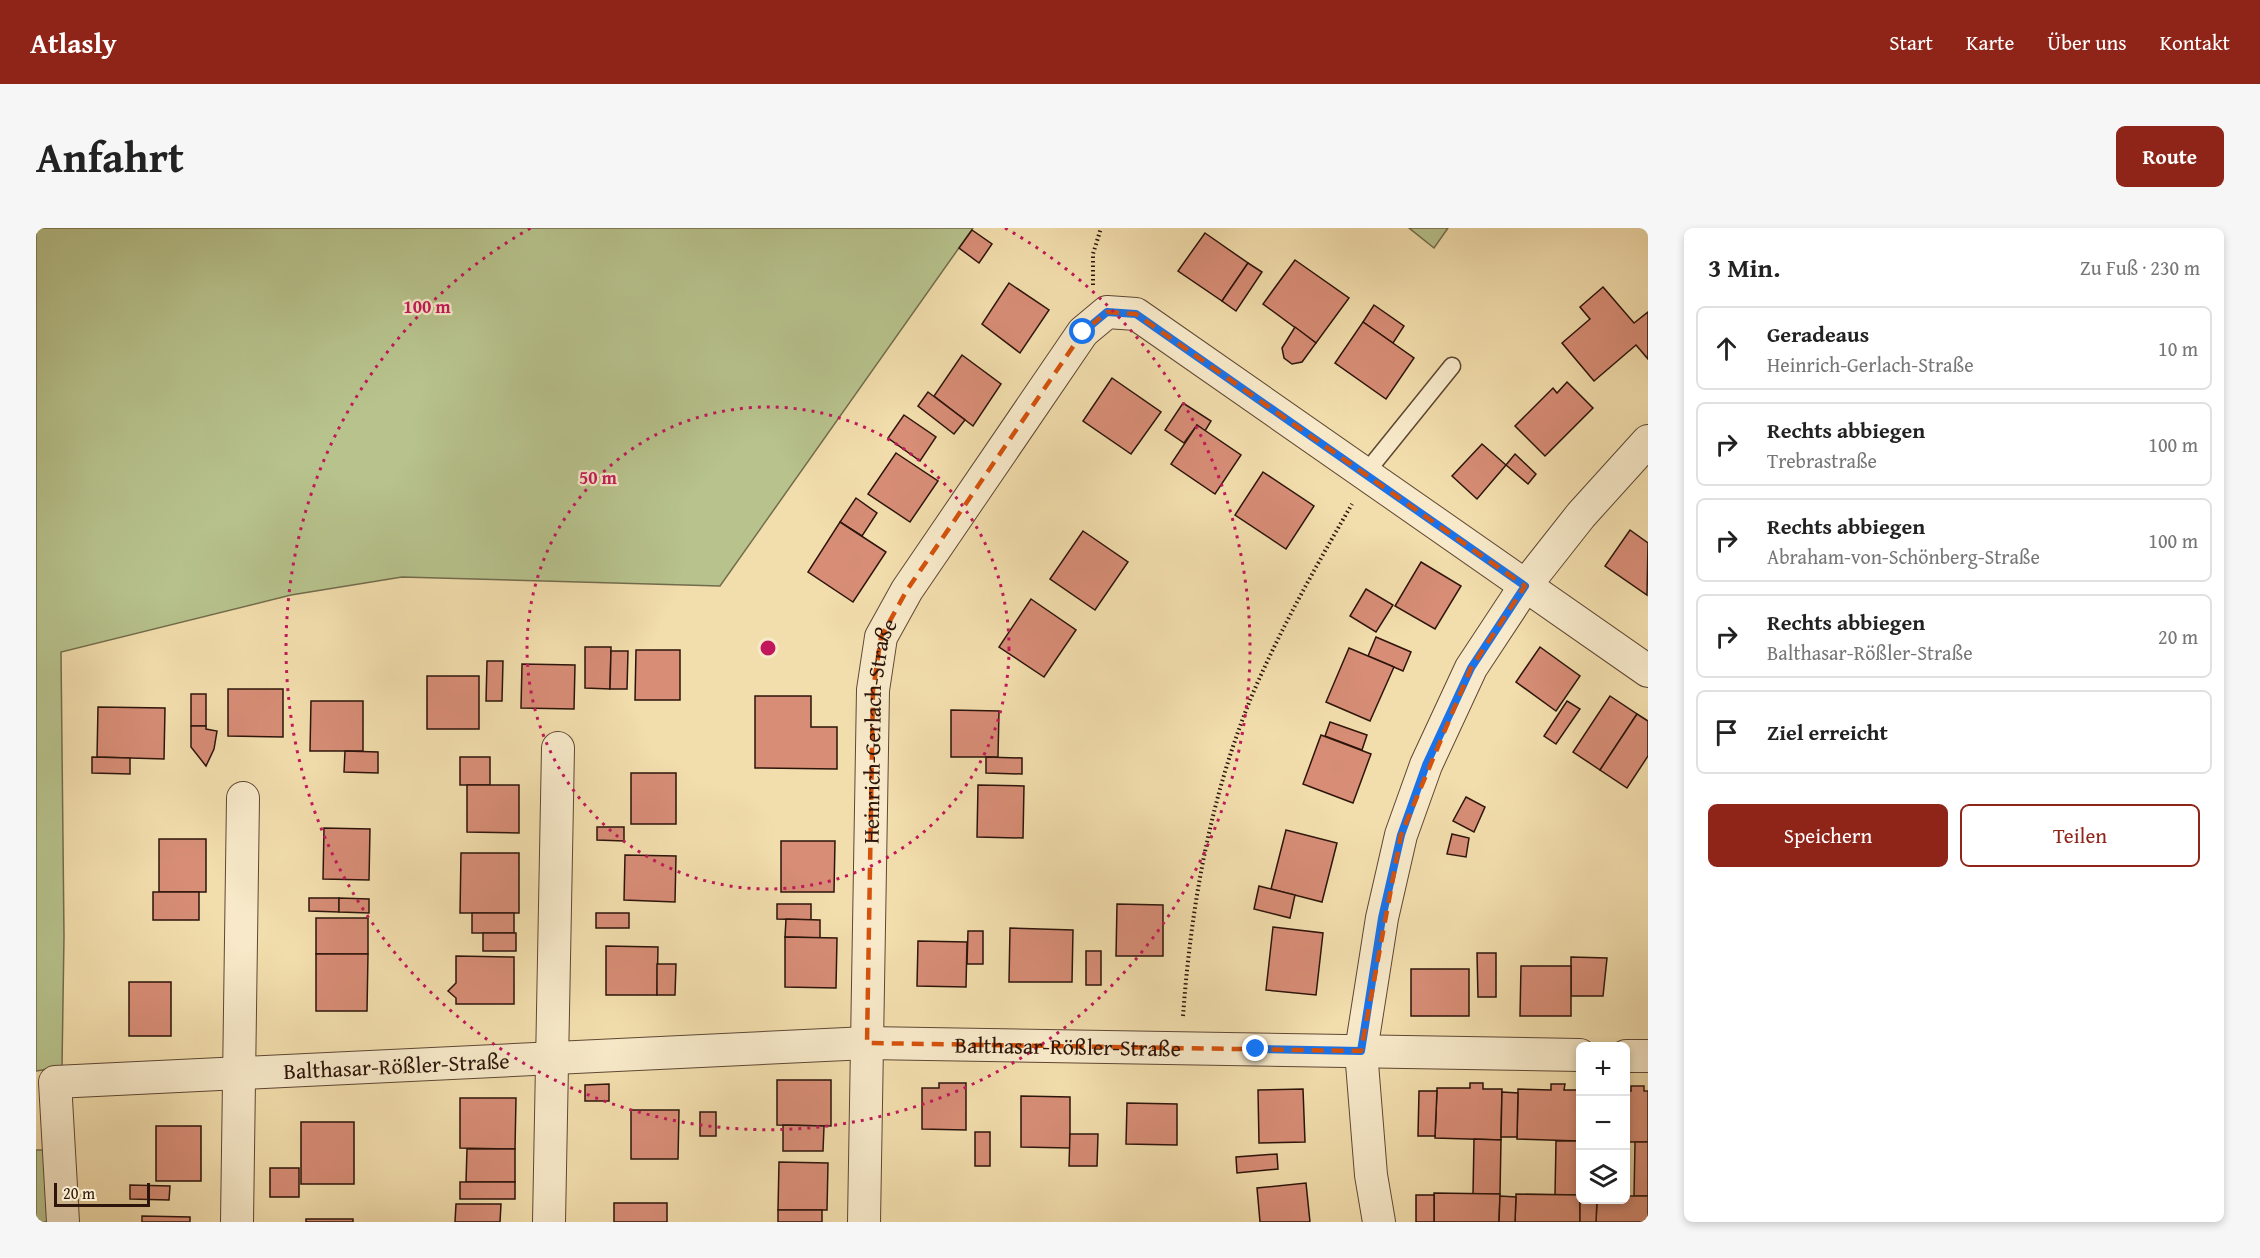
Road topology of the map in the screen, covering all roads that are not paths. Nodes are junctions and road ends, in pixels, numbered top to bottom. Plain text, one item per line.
1 (1452, 366) dead end
2 (1648, 441) edge
3 (1366, 476) junction
4 (1525, 586) junction
5 (1648, 671) edge
6 (558, 748) dead end
7 (243, 798) dead end
8 (867, 1043) junction
9 (1361, 1051) junction
10 (1576, 1055) edge
11 (1630, 1056) edge
12 (1648, 1056) edge
13 (553, 1057) junction
14 (239, 1075) junction
15 (63, 1222) edge
16 (237, 1222) edge
17 (549, 1222) edge
18 (864, 1222) edge
19 (1379, 1222) edge

1 - 3 lane
2 - 4 street
3 - 4 street
3 - 8 street, Heinrich-Gerlach-Straße
4 - 5 street
4 - 9 street
6 - 13 street
7 - 14 street
8 - 9 street, Balthasar-Rößler-Straße
8 - 13 street, Balthasar-Rößler-Straße
8 - 18 street, Heinrich-Gerlach-Straße
9 - 10 street, Balthasar-Rößler-Straße
9 - 19 street
11 - 12 street
13 - 14 street, Balthasar-Rößler-Straße
13 - 17 street
14 - 15 street, Balthasar-Rößler-Straße
14 - 16 street

